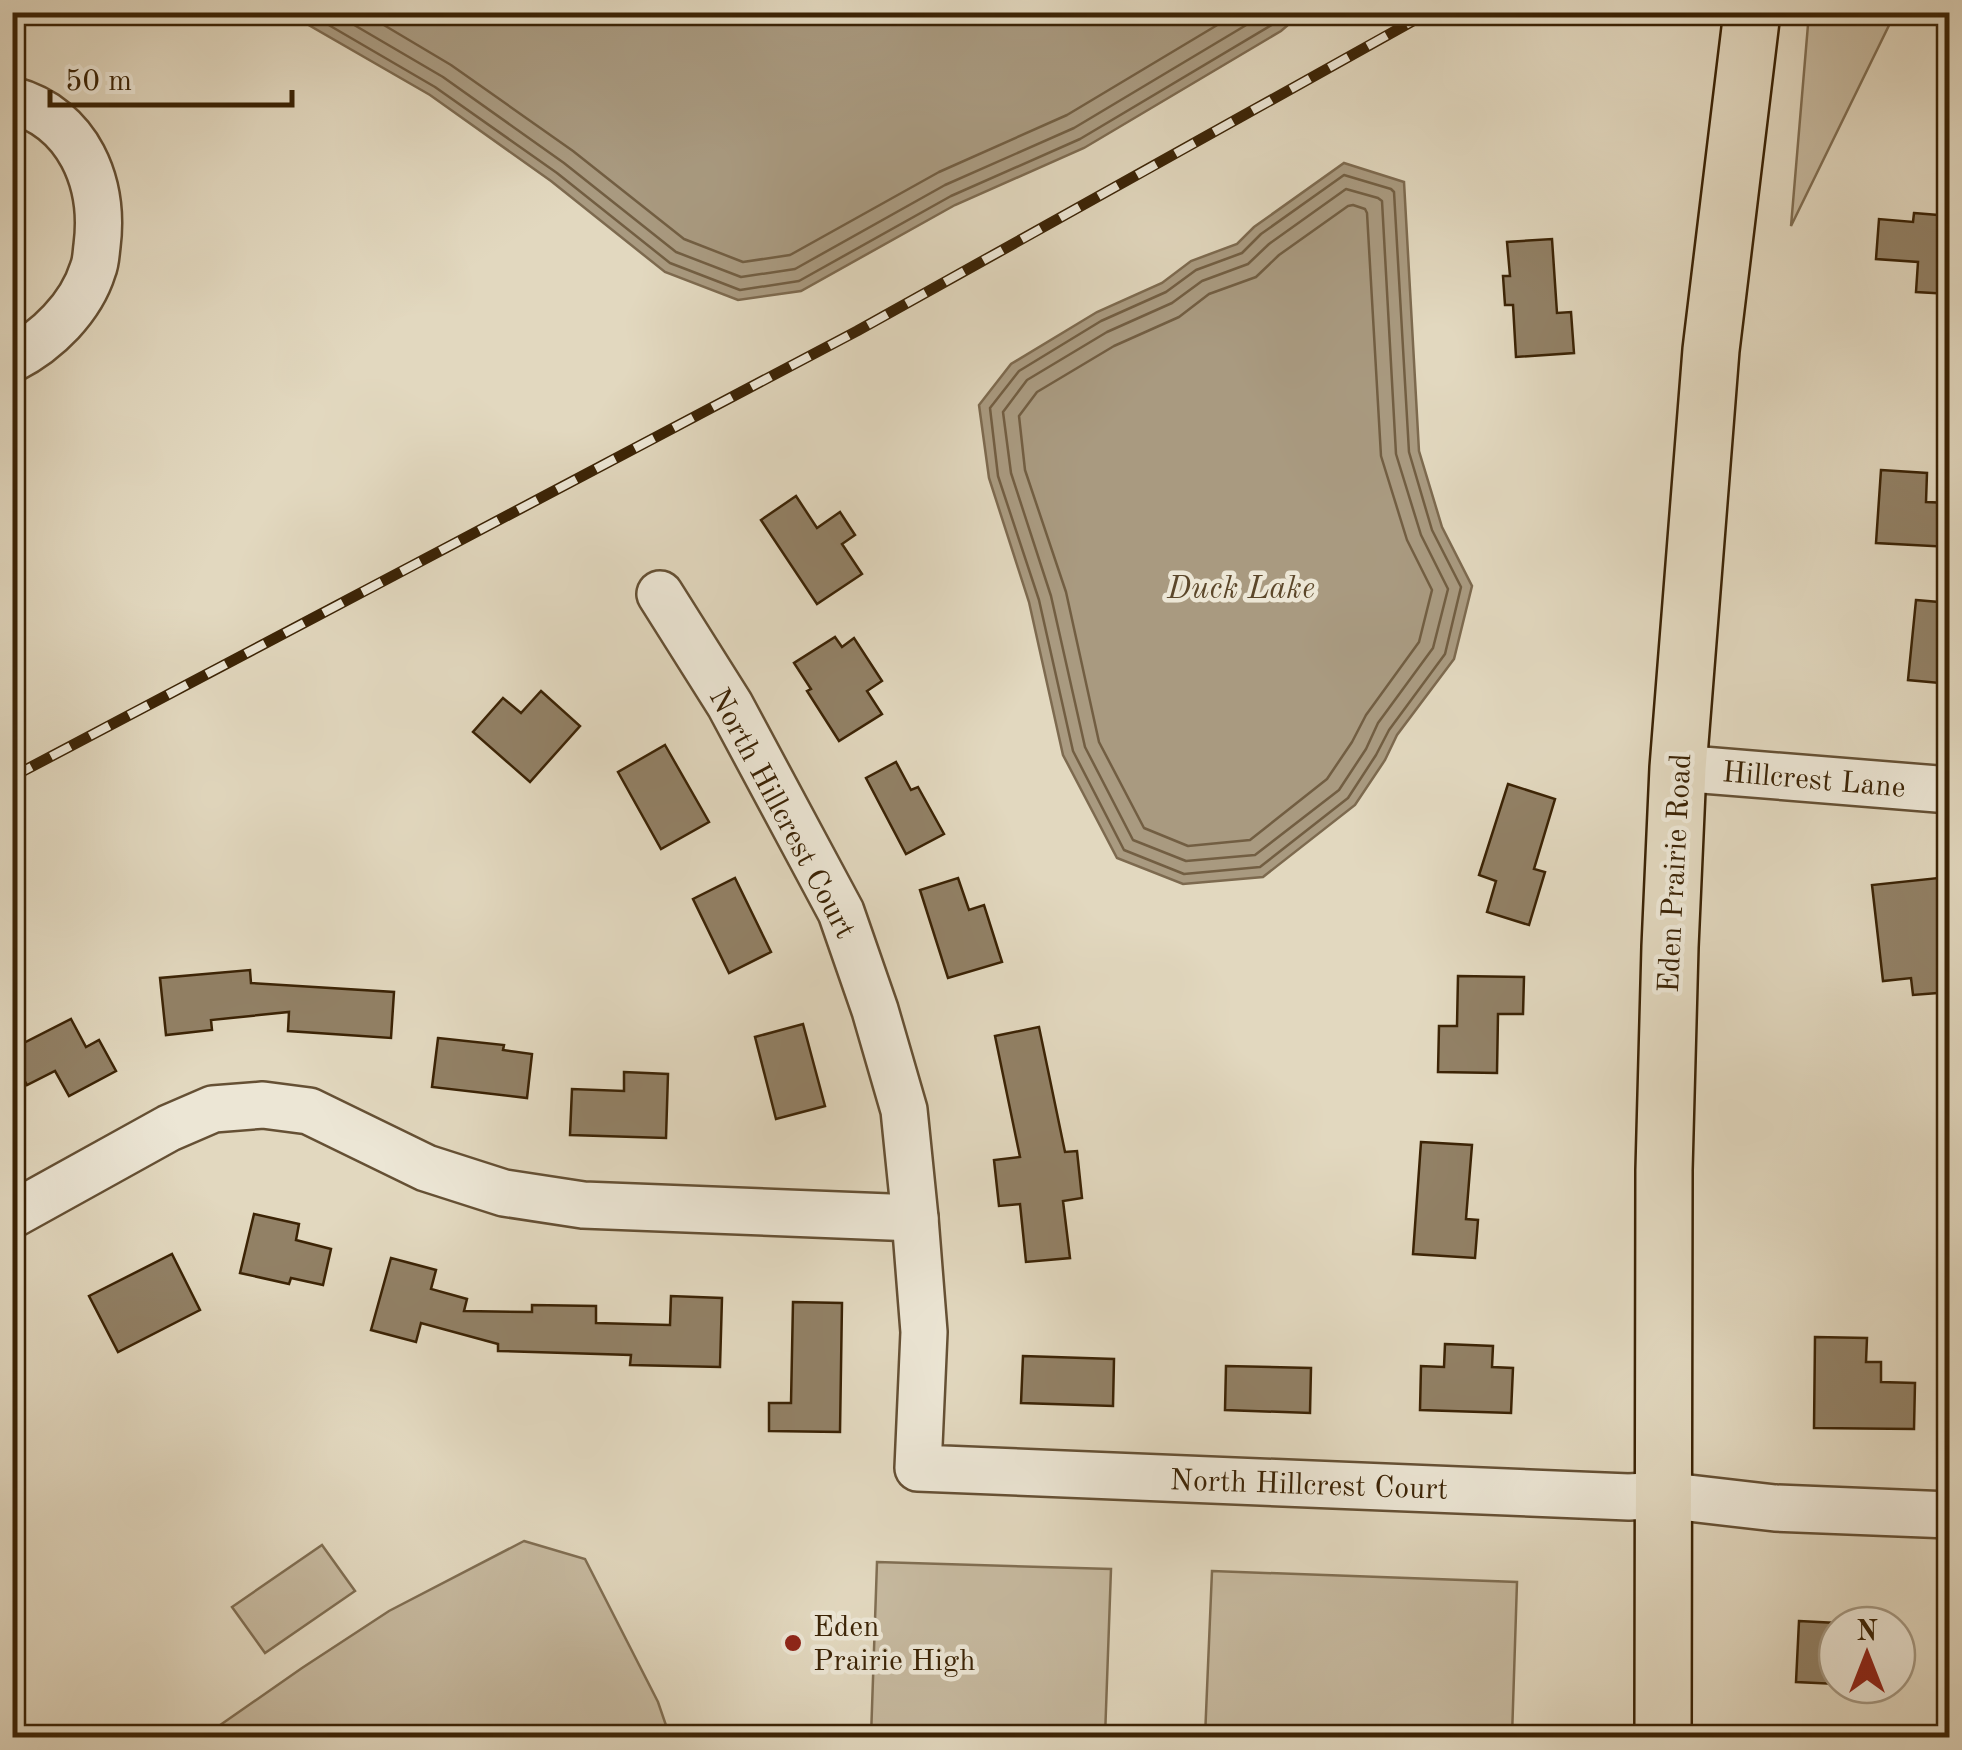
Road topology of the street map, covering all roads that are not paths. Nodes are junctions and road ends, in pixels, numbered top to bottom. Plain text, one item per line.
1 (1752, 12) edge
2 (12, 100) edge
3 (12, 360) edge
4 (660, 594) dead end
5 (1678, 768) junction
6 (1950, 790) edge
7 (12, 1214) edge
8 (915, 1218) junction
9 (1663, 1495) junction
10 (1950, 1515) edge
11 (1663, 1738) edge

1 - 5 main road, Eden Prairie Road
2 - 3 street
4 - 8 street, North Hillcrest Court
5 - 6 street, Hillcrest Lane
5 - 9 main road, Eden Prairie Road
7 - 8 street
8 - 9 street, North Hillcrest Court
9 - 10 street, North Hillcrest Court
9 - 11 main road, Eden Prairie Road

